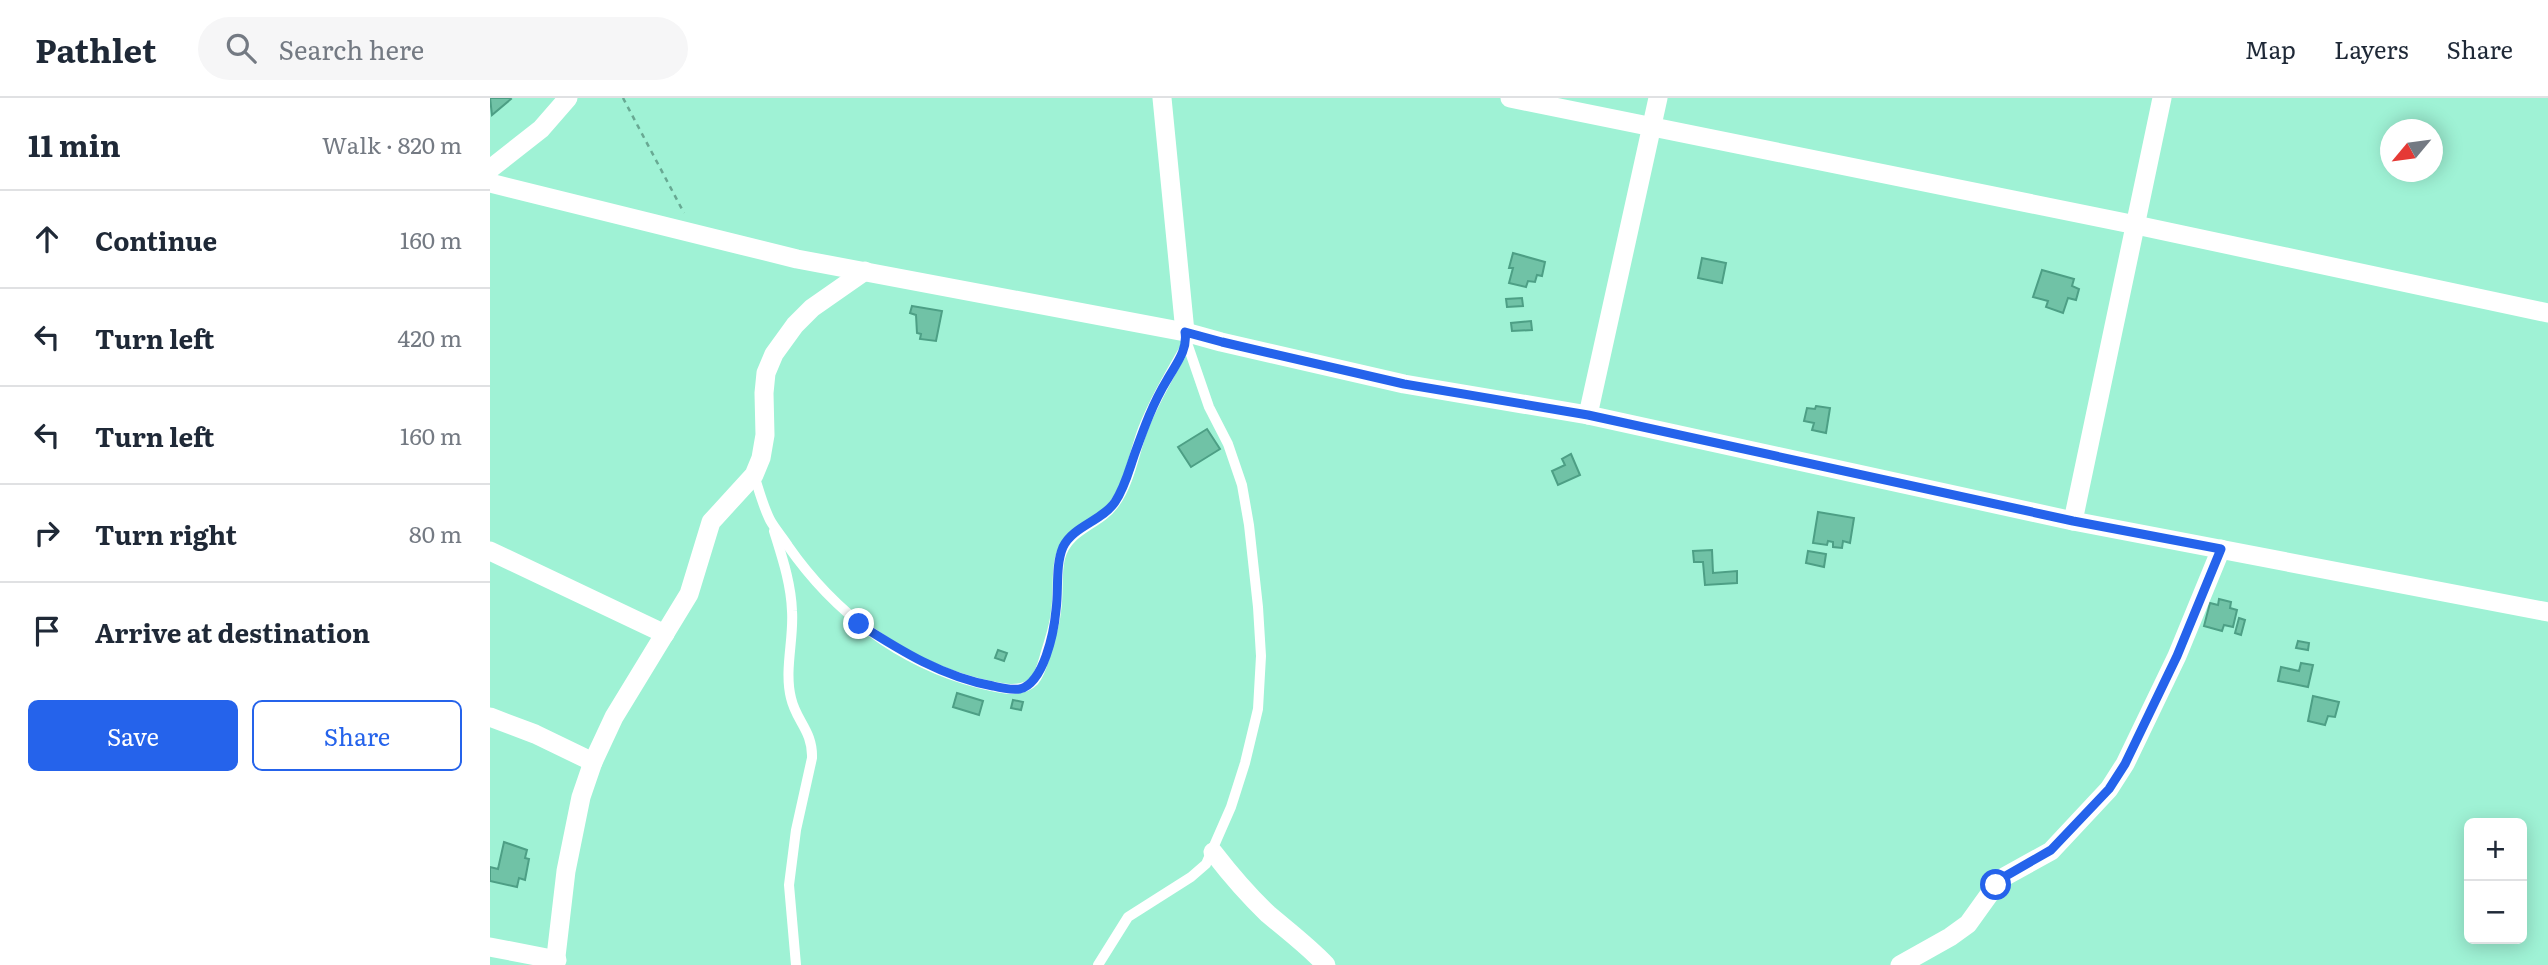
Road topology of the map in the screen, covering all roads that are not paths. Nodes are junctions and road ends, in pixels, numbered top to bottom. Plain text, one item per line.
1 (568, 98) edge
2 (1162, 98) edge
3 (1510, 98) edge
4 (1658, 98) edge
5 (2162, 98) edge
6 (1651, 126) junction
7 (490, 169) edge
8 (490, 183) edge
9 (2136, 225) junction
10 (865, 271) junction
11 (2548, 313) edge
12 (1186, 338) junction
13 (1588, 415) junction
14 (754, 475) junction
15 (770, 520) junction
16 (2073, 521) junction
17 (2221, 549) junction
18 (490, 551) edge
19 (2548, 612) edge
20 (665, 634) junction
21 (490, 717) edge
22 (593, 762) junction
23 (1213, 852) junction
24 (490, 947) edge
25 (556, 962) edge
26 (796, 965) edge
27 (1098, 965) edge
28 (1326, 965) edge
29 (1900, 965) edge

1 - 7 street
2 - 12 street
3 - 6 street
4 - 6 street
5 - 9 street
6 - 9 street
6 - 13 street
8 - 10 street
9 - 11 street
9 - 16 street
10 - 12 street
10 - 14 street
12 - 13 street
12 - 15 lane
12 - 23 lane
13 - 16 street
14 - 15 lane
14 - 20 street
15 - 26 lane
16 - 17 street
17 - 19 street
17 - 29 street
18 - 20 street
20 - 22 street
21 - 22 street
22 - 25 street
23 - 27 lane
23 - 28 street
24 - 25 street

